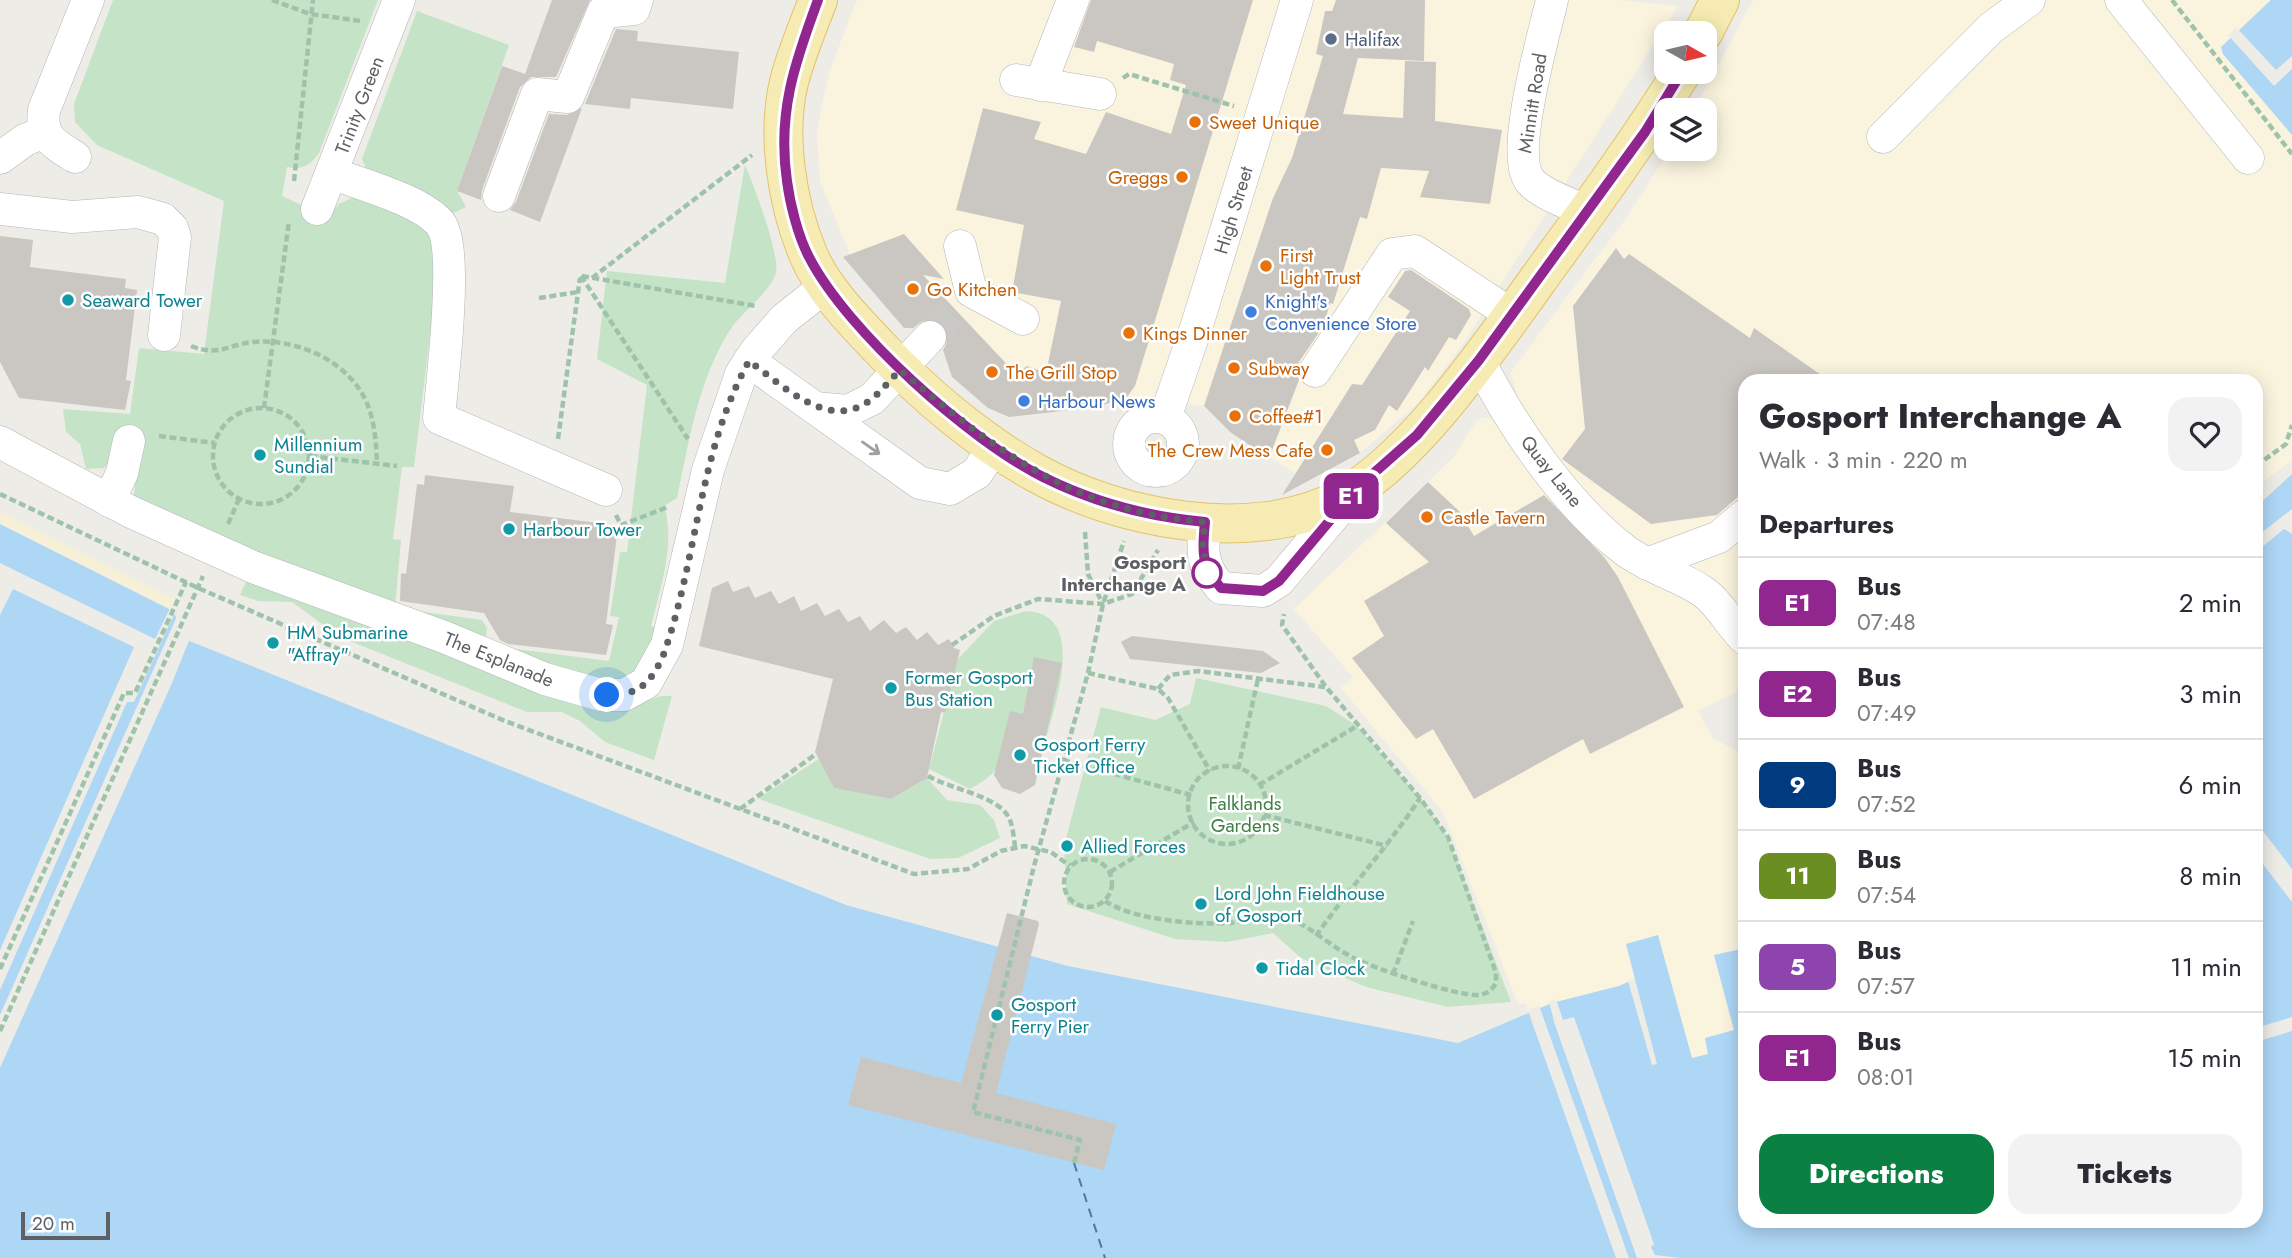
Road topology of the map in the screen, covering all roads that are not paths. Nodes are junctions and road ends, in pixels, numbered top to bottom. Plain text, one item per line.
1 (88, 0) edge
2 (637, 0) edge
3 (818, 0) edge
4 (1073, 0) edge
5 (1297, 0) edge
6 (1552, 0) edge
7 (1720, 0) edge
8 (2029, 0) edge
9 (2122, 0) edge
10 (394, 13) edge
11 (1709, 21) edge
12 (1675, 84) edge
13 (1100, 93) road end
14 (44, 132) junction
15 (1884, 137) dead end
16 (75, 157) dead end
17 (0, 158) edge
18 (2248, 158) dead end
19 (332, 173) junction
20 (499, 196) dead end
21 (0, 209) edge
22 (317, 209) dead end
23 (1588, 212) junction
24 (960, 246) dead end
25 (827, 285) junction
26 (1512, 316) junction
27 (1023, 319) dead end
28 (164, 335) road end
29 (930, 337) tunnel mouth
30 (1479, 360) junction
31 (749, 361) junction
32 (900, 370) junction
33 (1315, 371) dead end
34 (815, 408) junction
35 (144, 438) road end
36 (0, 442) edge
37 (995, 445) junction
38 (1358, 487) junction
39 (606, 490) road end
40 (120, 506) junction
41 (1133, 510) junction
42 (1738, 521) edge
43 (1205, 522) junction
44 (1647, 564) junction
45 (1738, 622) edge

1 - 14 street
2 - 20 street
3 - 25 main road
4 - 13 street
5 - 41 street, High Street
6 - 23 street, Minnitt Road
7 - 11 main road
8 - 15 street
9 - 18 street
10 - 19 street, Trinity Green
12 - 23 main road
14 - 16 street
14 - 17 street
19 - 22 street, Trinity Green
19 - 39 street
21 - 28 street
23 - 26 main road
24 - 27 street
25 - 31 street, The Esplanade
25 - 32 main road
26 - 30 main road
26 - 33 street
29 - 32 street
30 - 38 main road
30 - 44 street, Quay Lane
31 - 34 street
31 - 40 street, The Esplanade
32 - 34 street
32 - 37 main road
34 -> 37 street
35 - 40 street
36 - 40 street, The Esplanade
37 - 41 main road
38 - 43 main road
38 - 43 street
41 - 43 main road
42 - 44 street
44 - 45 street, Quay Lane

